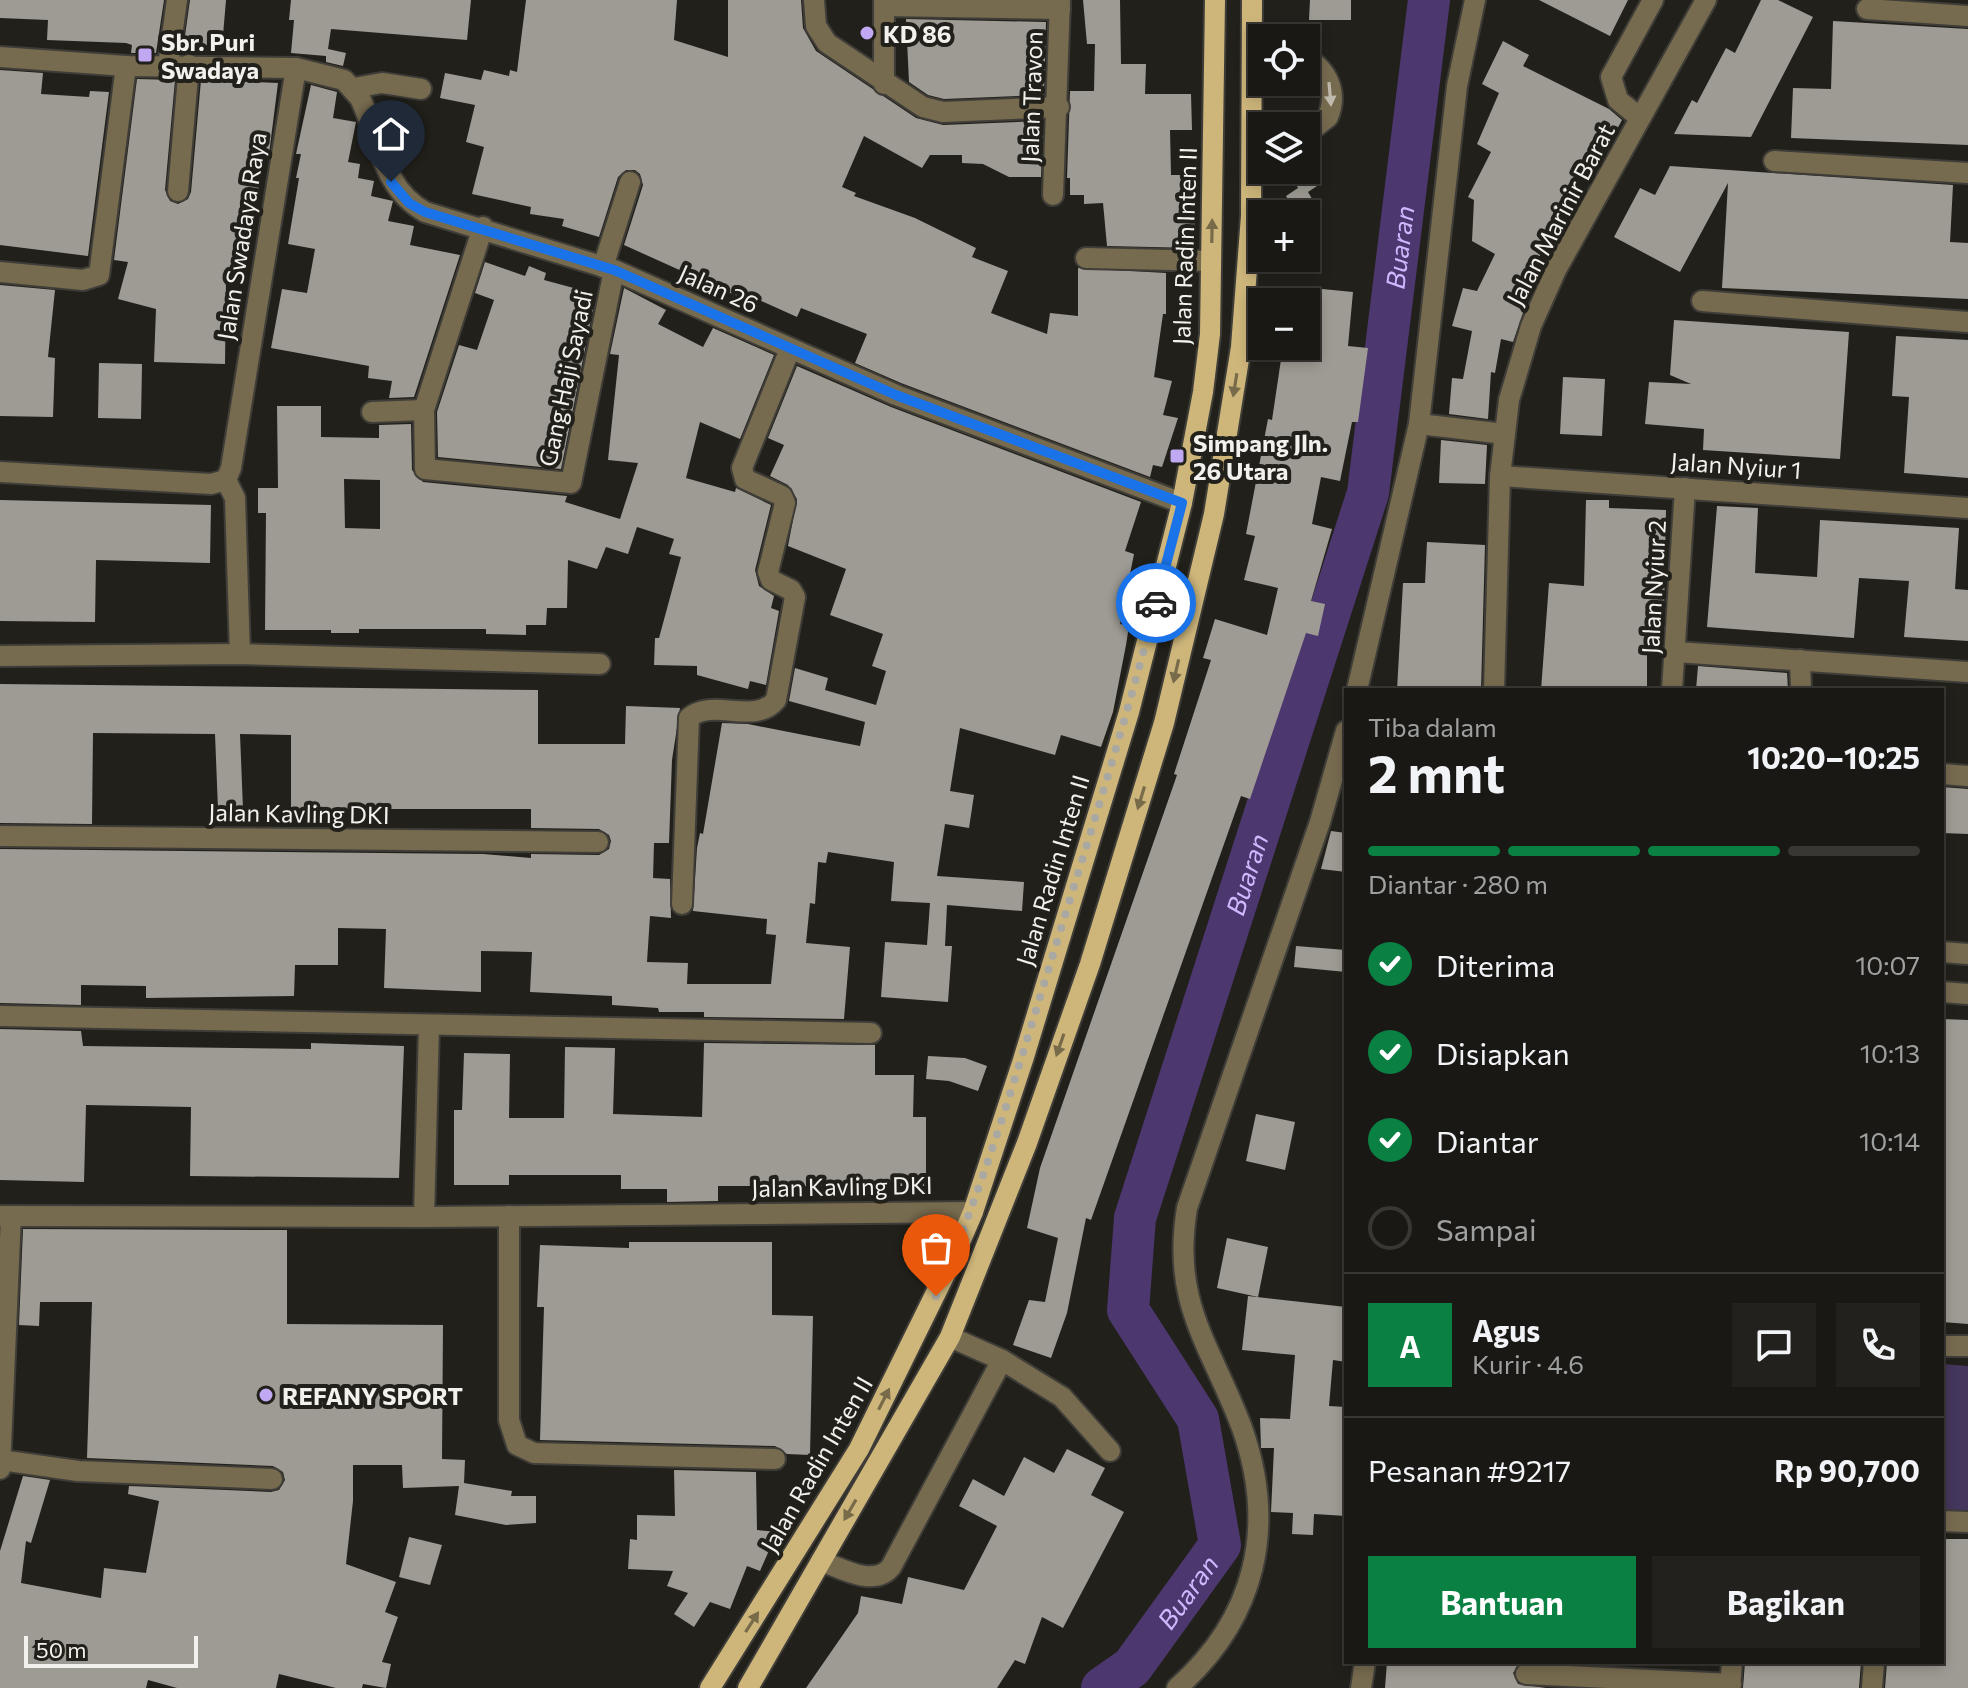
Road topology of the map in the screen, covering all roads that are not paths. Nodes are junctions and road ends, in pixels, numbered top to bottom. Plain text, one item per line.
1 (177, 0) edge
2 (814, 0) edge
3 (1215, 0) edge
4 (1252, 0) edge
5 (1475, 0) edge
6 (1653, 0) edge
7 (1706, 0) edge
8 (884, 3) edge
9 (1060, 5) edge
10 (1867, 9) dead end
11 (1968, 16) edge
12 (1254, 24) edge
13 (0, 57) edge
14 (168, 65) junction
15 (189, 65) junction
16 (126, 66) junction
17 (296, 68) junction
18 (1320, 69) edge
19 (884, 84) junction
20 (354, 88) junction
21 (421, 89) dead end
22 (1059, 107) junction
23 (1640, 118) junction
24 (1320, 123) edge
25 (1774, 161) dead end
26 (1968, 173) edge
27 (630, 182) dead end
28 (1254, 184) edge
29 (178, 191) dead end
30 (1053, 195) dead end
31 (483, 227) junction
32 (1086, 258) dead end
33 (1211, 261) junction
34 (609, 269) junction
35 (0, 272) edge
36 (1702, 301) dead end
37 (1968, 322) edge
38 (790, 349) junction
39 (424, 410) junction
40 (372, 412) dead end
41 (1419, 424) junction
42 (1505, 434) junction
43 (0, 472) edge
44 (1500, 476) junction
45 (226, 480) junction
46 (1685, 488) junction
47 (1182, 503) junction
48 (1968, 508) edge
49 (1676, 652) junction
50 (240, 654) junction
51 (0, 656) edge
52 (1800, 660) junction
53 (600, 664) dead end
54 (1968, 672) edge
55 (1357, 688) edge
56 (1494, 688) edge
57 (1672, 688) edge
58 (1801, 688) edge
59 (1129, 712) junction
60 (1164, 723) junction
61 (1344, 738) edge
62 (1944, 774) edge
63 (1968, 776) edge
64 (0, 836) edge
65 (598, 842) dead end
66 (682, 904) dead end
67 (1944, 952) edge
68 (1968, 954) edge
69 (1944, 992) edge
70 (1968, 994) edge
71 (0, 1016) edge
72 (429, 1025) junction
73 (871, 1033) dead end
74 (973, 1212) junction
75 (5, 1216) edge
76 (509, 1216) junction
77 (424, 1217) junction
78 (950, 1337) junction
79 (3, 1345) edge
80 (1944, 1346) edge
81 (1968, 1346) edge
82 (1002, 1360) junction
83 (1110, 1451) dead end
84 (775, 1459) dead end
85 (0, 1460) edge
86 (0, 1469) edge
87 (272, 1479) dead end
88 (1944, 1521) edge
89 (1968, 1522) edge
90 (821, 1561) junction
91 (1365, 1664) edge
92 (1732, 1664) edge
93 (1874, 1664) edge
94 (1526, 1674) dead end
95 (1730, 1686) edge
96 (710, 1688) edge
97 (748, 1688) edge
98 (1177, 1688) edge
99 (1361, 1688) edge
100 (1872, 1688) edge

1 - 14 street
2 - 19 street
33 -> 3 main road, Jalan Radin Inten II
4 - 12 main road
5 - 41 street
6 - 23 street, Jalan Marinir Barat
7 - 23 street, Jalan Marinir Barat
8 - 9 street
8 - 19 street
9 - 22 street, Jalan Travon
10 - 11 street
13 - 16 street
14 - 15 street
14 - 16 street
15 - 17 street
15 - 29 street
16 - 35 street
17 - 20 street
17 - 45 street, Jalan Swadaya Raya
18 -> 24 street
19 - 22 street
20 - 21 street
20 - 31 street, Jalan 26
22 - 30 street, Jalan Travon
23 - 42 street, Jalan Marinir Barat
25 - 26 street
27 - 34 street
28 -> 60 main road
31 - 34 street, Jalan 26
31 - 39 street, Gang Haji Sayadi
32 - 33 street
33 - 47 main road, Jalan Radin Inten II
34 - 38 street, Jalan 26
34 - 39 street, Gang Haji Sayadi
36 - 37 street
38 - 47 street, Jalan 26
38 - 66 street
39 - 40 street
41 - 42 street
41 - 55 street
42 - 44 street, Jalan Marinir Barat
43 - 45 street
44 - 46 street, Jalan Nyiur 1
44 - 56 street, Jalan Marinir Barat
45 - 50 street
46 - 48 street, Jalan Nyiur 1
46 - 49 street, Jalan Nyiur 2
47 - 59 main road, Jalan Radin Inten II
49 - 52 street
49 - 57 street, Jalan Nyiur 2
50 - 51 street
50 - 53 street
52 - 54 street
52 - 58 street
59 - 60 main road
59 - 74 main road, Jalan Radin Inten II
60 -> 78 main road
61 - 98 street
62 - 63 street
64 - 65 street, Jalan Kavling DKI
67 - 68 street
69 - 70 street
71 - 72 street
72 - 73 street
72 - 77 street
74 - 76 street, Jalan Kavling DKI
96 -> 74 main road, Jalan Radin Inten II
75 - 77 street, Jalan Kavling DKI
75 - 79 street
76 - 77 street, Jalan Kavling DKI
76 - 84 street
78 - 82 street
78 -> 90 main road
79 - 85 street
80 - 81 street
82 - 83 street
82 - 90 street
85 - 86 street
85 - 87 street
88 - 89 street
90 - 97 main road
91 - 99 street
92 - 95 street
93 - 100 street
94 - 95 street

